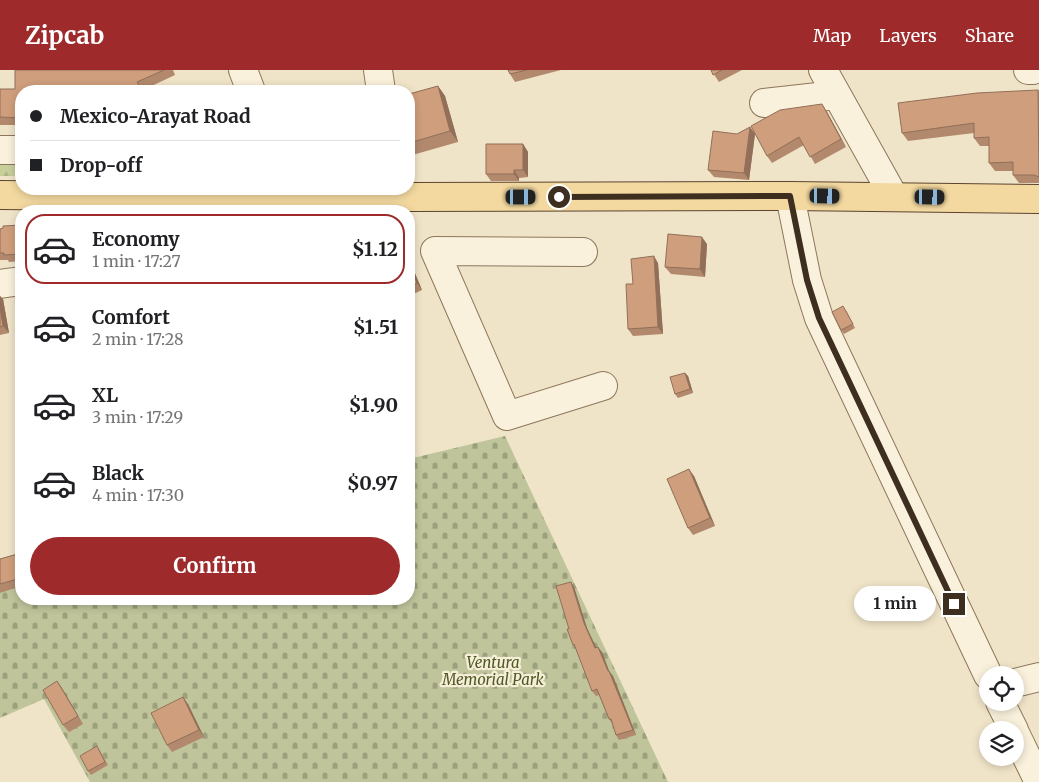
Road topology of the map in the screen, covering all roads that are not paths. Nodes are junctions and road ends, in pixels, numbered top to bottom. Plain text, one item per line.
1 (243, 70) edge
2 (378, 70) edge
3 (823, 70) edge
4 (1028, 70) edge
5 (1033, 70) edge
6 (249, 85) edge
7 (380, 85) edge
8 (836, 95) junction
9 (764, 103) dead end
10 (0, 150) edge
11 (15, 150) edge
12 (415, 193) edge
13 (0, 195) edge
14 (87, 195) edge
15 (790, 196) junction
16 (894, 197) junction
17 (1039, 199) edge
18 (65, 204) edge
19 (582, 252) dead end
20 (15, 282) edge
21 (0, 284) edge
22 (604, 386) dead end
23 (984, 666) edge
24 (1039, 677) edge
25 (1024, 681) edge
26 (1024, 751) edge
27 (1039, 782) edge

1 - 6 street
2 - 7 street
3 - 8 street
4 - 5 street
8 - 9 street
8 - 16 street
10 - 11 street
12 - 15 main road
13 - 18 main road
14 - 18 main road
15 - 16 main road
15 - 23 street
16 - 17 main road
19 - 22 street
20 - 21 street
24 - 25 street
26 - 27 street

